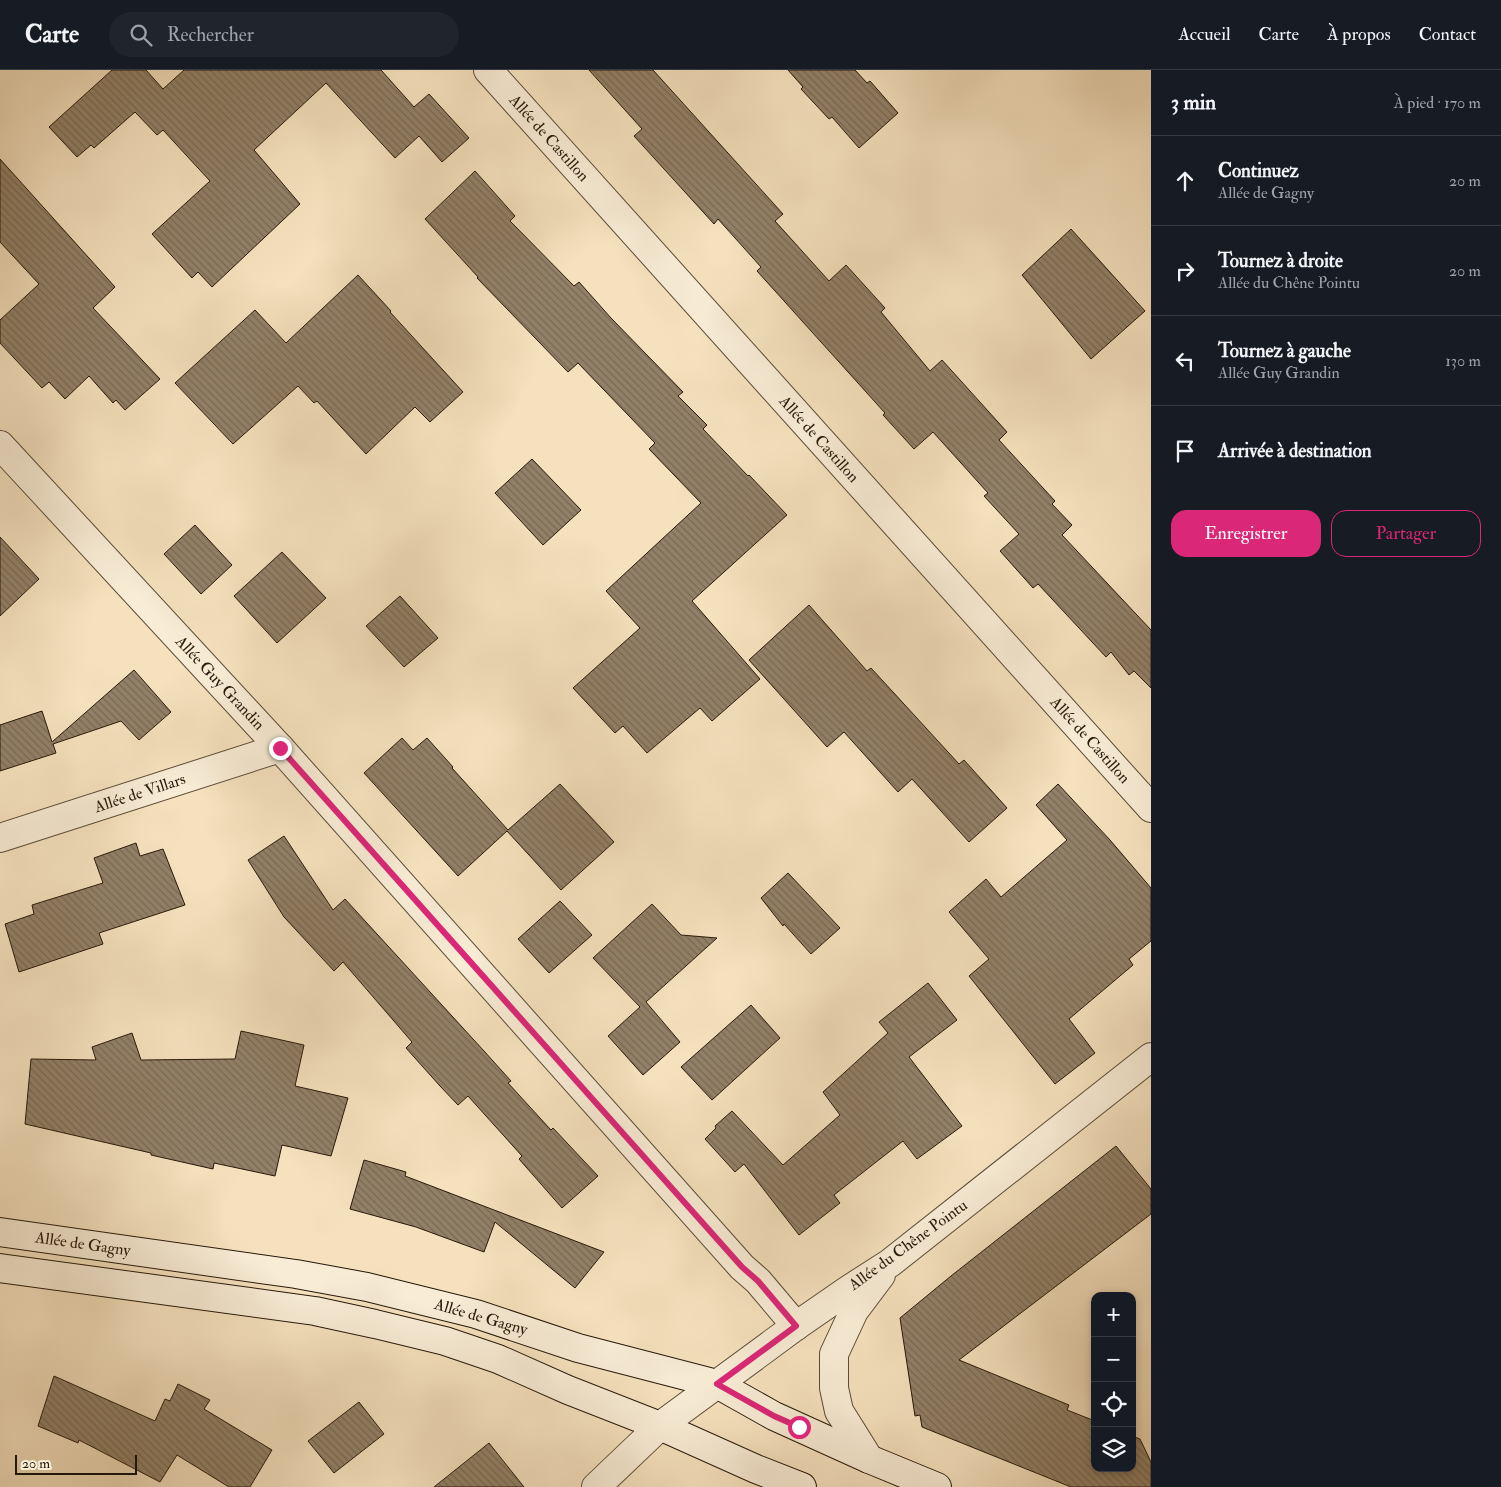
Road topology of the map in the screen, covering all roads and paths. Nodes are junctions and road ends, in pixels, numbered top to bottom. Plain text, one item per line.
1 (488, 70) edge
2 (0, 445) edge
3 (280, 748) junction
4 (1151, 808) edge
5 (0, 838) edge
6 (1151, 1057) edge
7 (0, 1232) edge
8 (890, 1263) junction
9 (0, 1268) edge
10 (796, 1326) junction
11 (717, 1384) junction
12 (660, 1426) junction
13 (869, 1459) junction
14 (596, 1487) edge
15 (802, 1487) edge
16 (937, 1487) edge

1 - 4 street, Allée de Castillon
2 - 3 street, Allée Guy Grandin
3 - 5 street, Allée de Villars
3 - 10 street, Allée Guy Grandin
6 - 8 street, Allée du Chêne Pointu
7 - 11 street, Allée de Gagny
8 - 10 street, Allée du Chêne Pointu
8 - 13 street
9 - 12 street, Allée de Gagny
10 - 11 street, Allée du Chêne Pointu
11 - 12 street, Allée du Chêne Pointu
11 - 13 street, Allée de Gagny
12 - 14 street, Allée du Chêne Pointu
12 - 15 street, Allée de Gagny
13 - 16 street, Allée de Gagny

